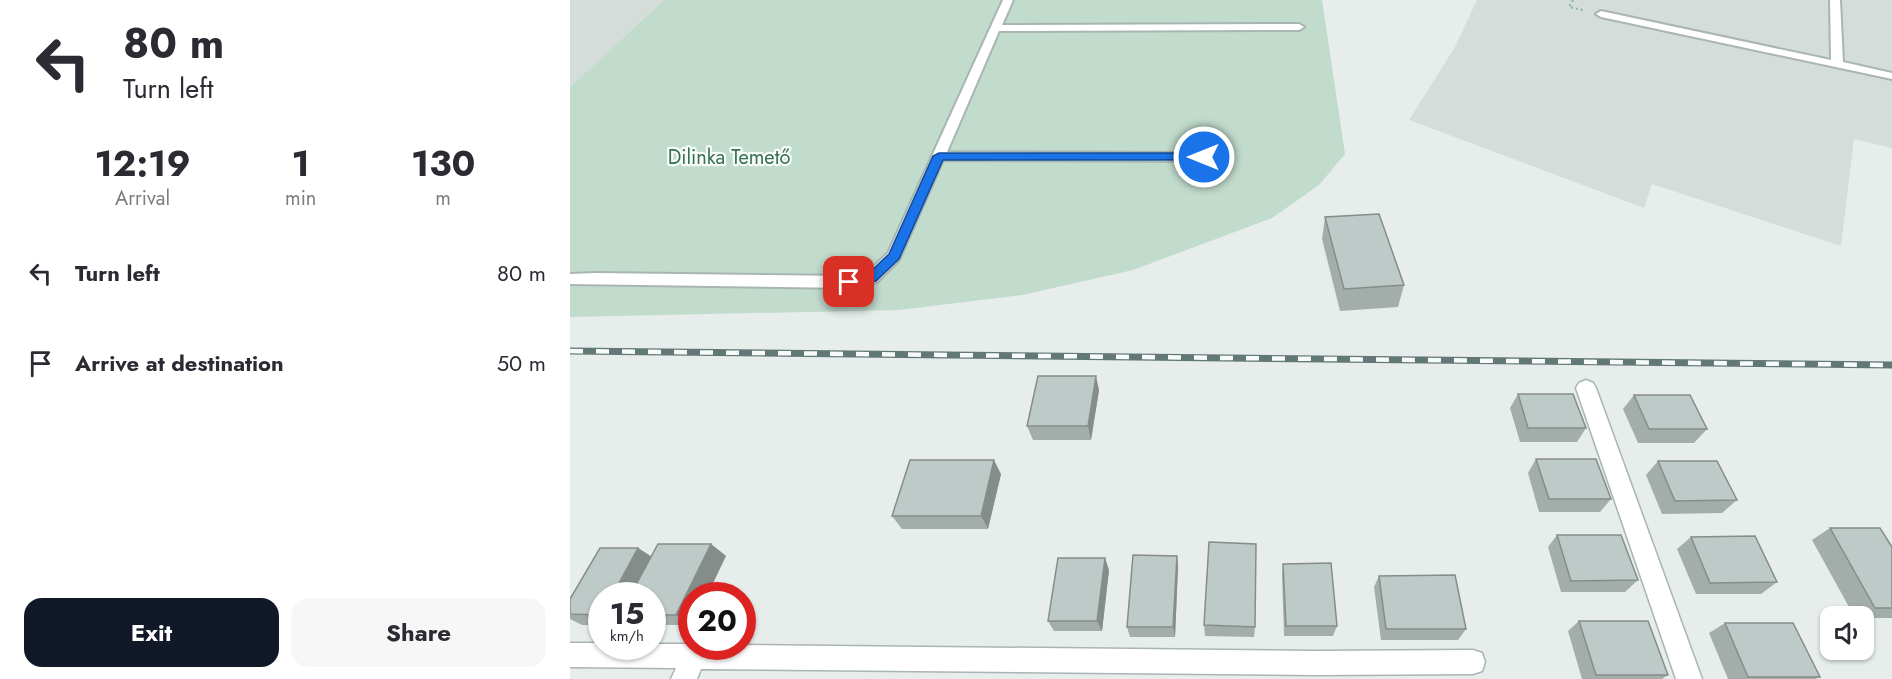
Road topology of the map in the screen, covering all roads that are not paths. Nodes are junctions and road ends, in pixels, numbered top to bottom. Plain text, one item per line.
1 (1008, 0) edge
2 (1835, 0) edge
3 (1601, 14) dead end
4 (1299, 27) dead end
5 (996, 28) junction
6 (1837, 64) junction
7 (1892, 76) edge
8 (939, 156) junction
9 (1204, 157) dead end
10 (570, 279) edge
11 (1586, 388) dead end
12 (570, 655) edge
13 (678, 655) edge
14 (756, 657) edge
15 (693, 660) edge
16 (1473, 662) dead end
17 (1316, 671) edge
18 (684, 679) edge
19 (1689, 679) edge

1 - 5 lane
2 - 6 lane
3 - 6 lane
4 - 5 lane
5 - 8 lane
6 - 7 lane
8 - 9 lane
8 - 10 lane
11 - 19 street
12 - 13 street
14 - 17 street
15 - 18 street
16 - 17 street

